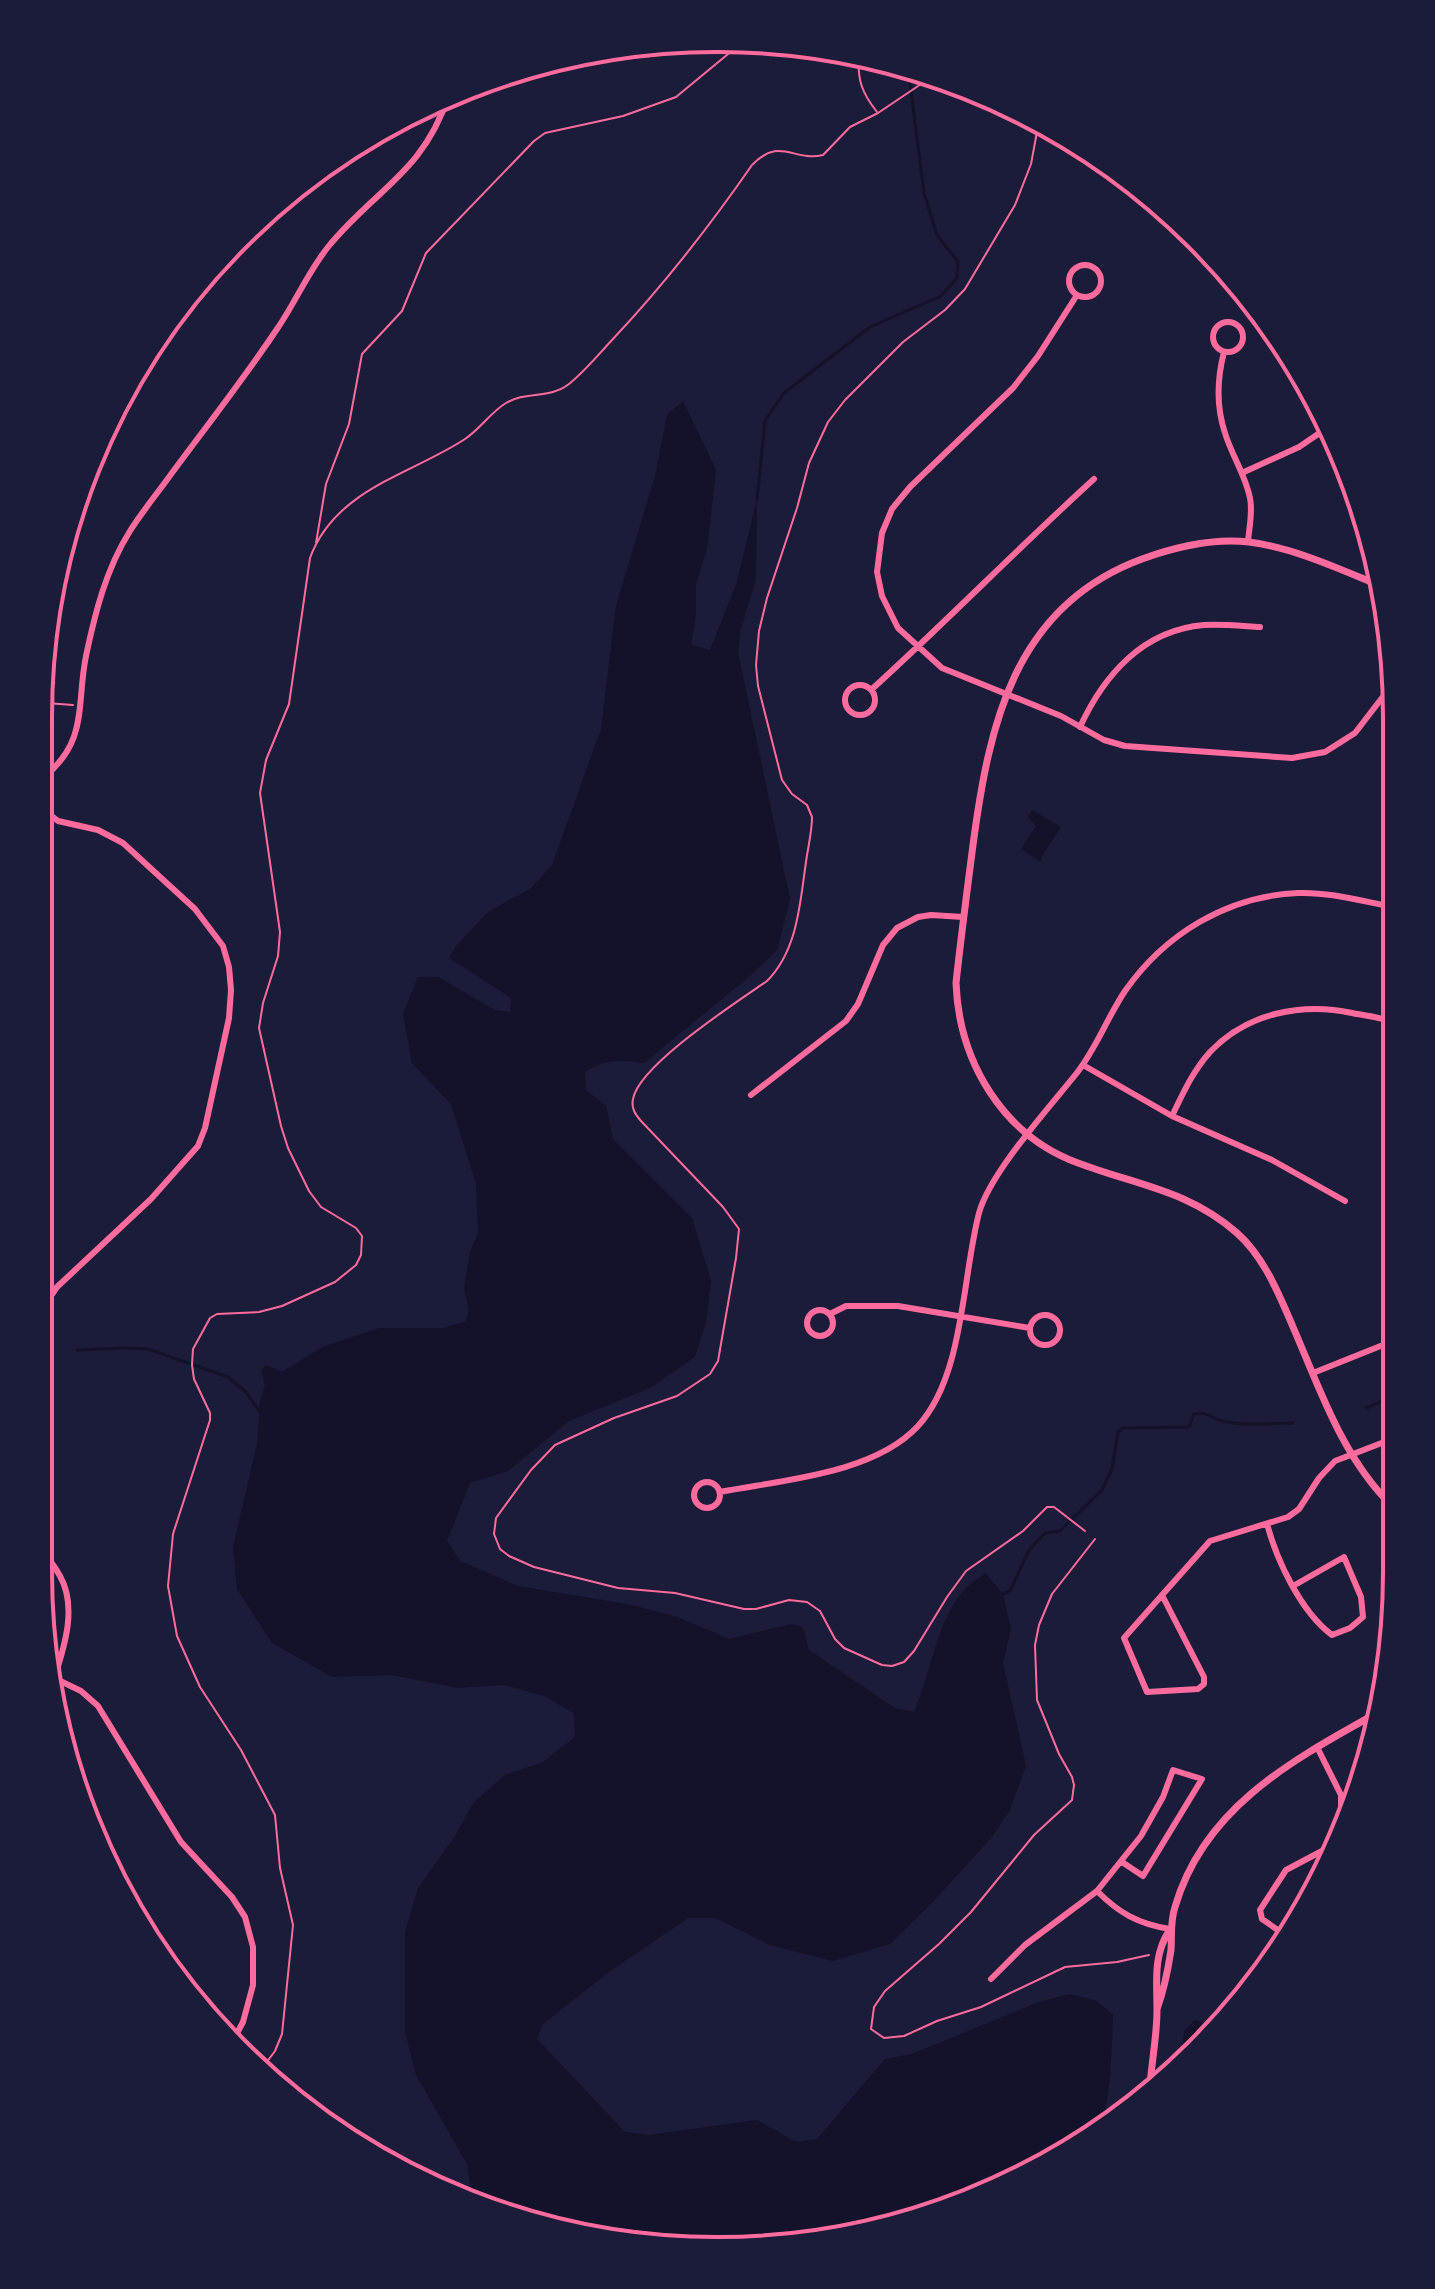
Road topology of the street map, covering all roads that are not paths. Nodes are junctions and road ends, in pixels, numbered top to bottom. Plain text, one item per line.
1 (443, 112) edge
2 (1077, 295) junction
3 (1224, 352) junction
4 (1319, 434) edge
5 (1244, 472) junction
6 (1094, 479) dead end
7 (1248, 542) junction
8 (1368, 581) edge
9 (1260, 627) dead end
10 (918, 647) junction
11 (871, 690) junction
12 (1005, 693) junction
13 (1383, 697) edge
14 (1080, 727) junction
15 (52, 770) edge
16 (52, 816) edge
17 (1383, 905) edge
18 (963, 917) junction
19 (1383, 1020) edge
20 (1083, 1065) junction
21 (751, 1095) dead end
22 (1172, 1116) junction
23 (1028, 1135) junction
24 (1345, 1201) dead end
25 (52, 1294) edge
26 (830, 1314) junction
27 (959, 1317) junction
28 (1030, 1328) junction
29 (1383, 1345) edge
30 (1313, 1373) junction
31 (1383, 1442) edge
32 (1352, 1454) junction
33 (720, 1492) junction
34 (1383, 1496) edge
35 (1267, 1524) junction
36 (52, 1563) edge
37 (1293, 1586) junction
38 (1162, 1595) junction
39 (59, 1664) edge
40 (62, 1681) edge
41 (1366, 1719) edge
42 (1317, 1747) junction
43 (1341, 1803) edge
44 (1321, 1851) edge
45 (1122, 1862) junction
46 (1097, 1891) junction
47 (1170, 1929) junction
48 (1278, 1930) edge
49 (991, 1979) dead end
50 (238, 2032) edge
51 (1151, 2076) edge

1 - 15 street
2 - 2 street
2 - 10 street
3 - 3 street
3 - 5 street
4 - 5 street
5 - 7 street
6 - 10 street
7 - 8 street
7 - 12 street
9 - 14 street
10 - 11 street
10 - 12 street
11 - 11 street
12 - 14 street
12 - 18 street
13 - 14 street
16 - 25 street
17 - 20 street
18 - 21 street
18 - 23 street
19 - 22 street
20 - 22 street
20 - 23 street
22 - 24 street
23 - 27 street
23 - 30 street
26 - 26 street
26 - 27 street
27 - 28 street
27 - 33 street
28 - 28 street
29 - 30 street
30 - 32 street
31 - 32 street
32 - 34 street
32 - 35 street
33 - 33 street
35 - 37 street
35 - 38 street
36 - 39 street
37 - 37 street
38 - 38 street
40 - 50 street
41 - 42 street
42 - 43 street
42 - 47 street
44 - 48 street
45 - 45 street
45 - 46 street
46 - 47 street
46 - 49 street
47 - 51 street

